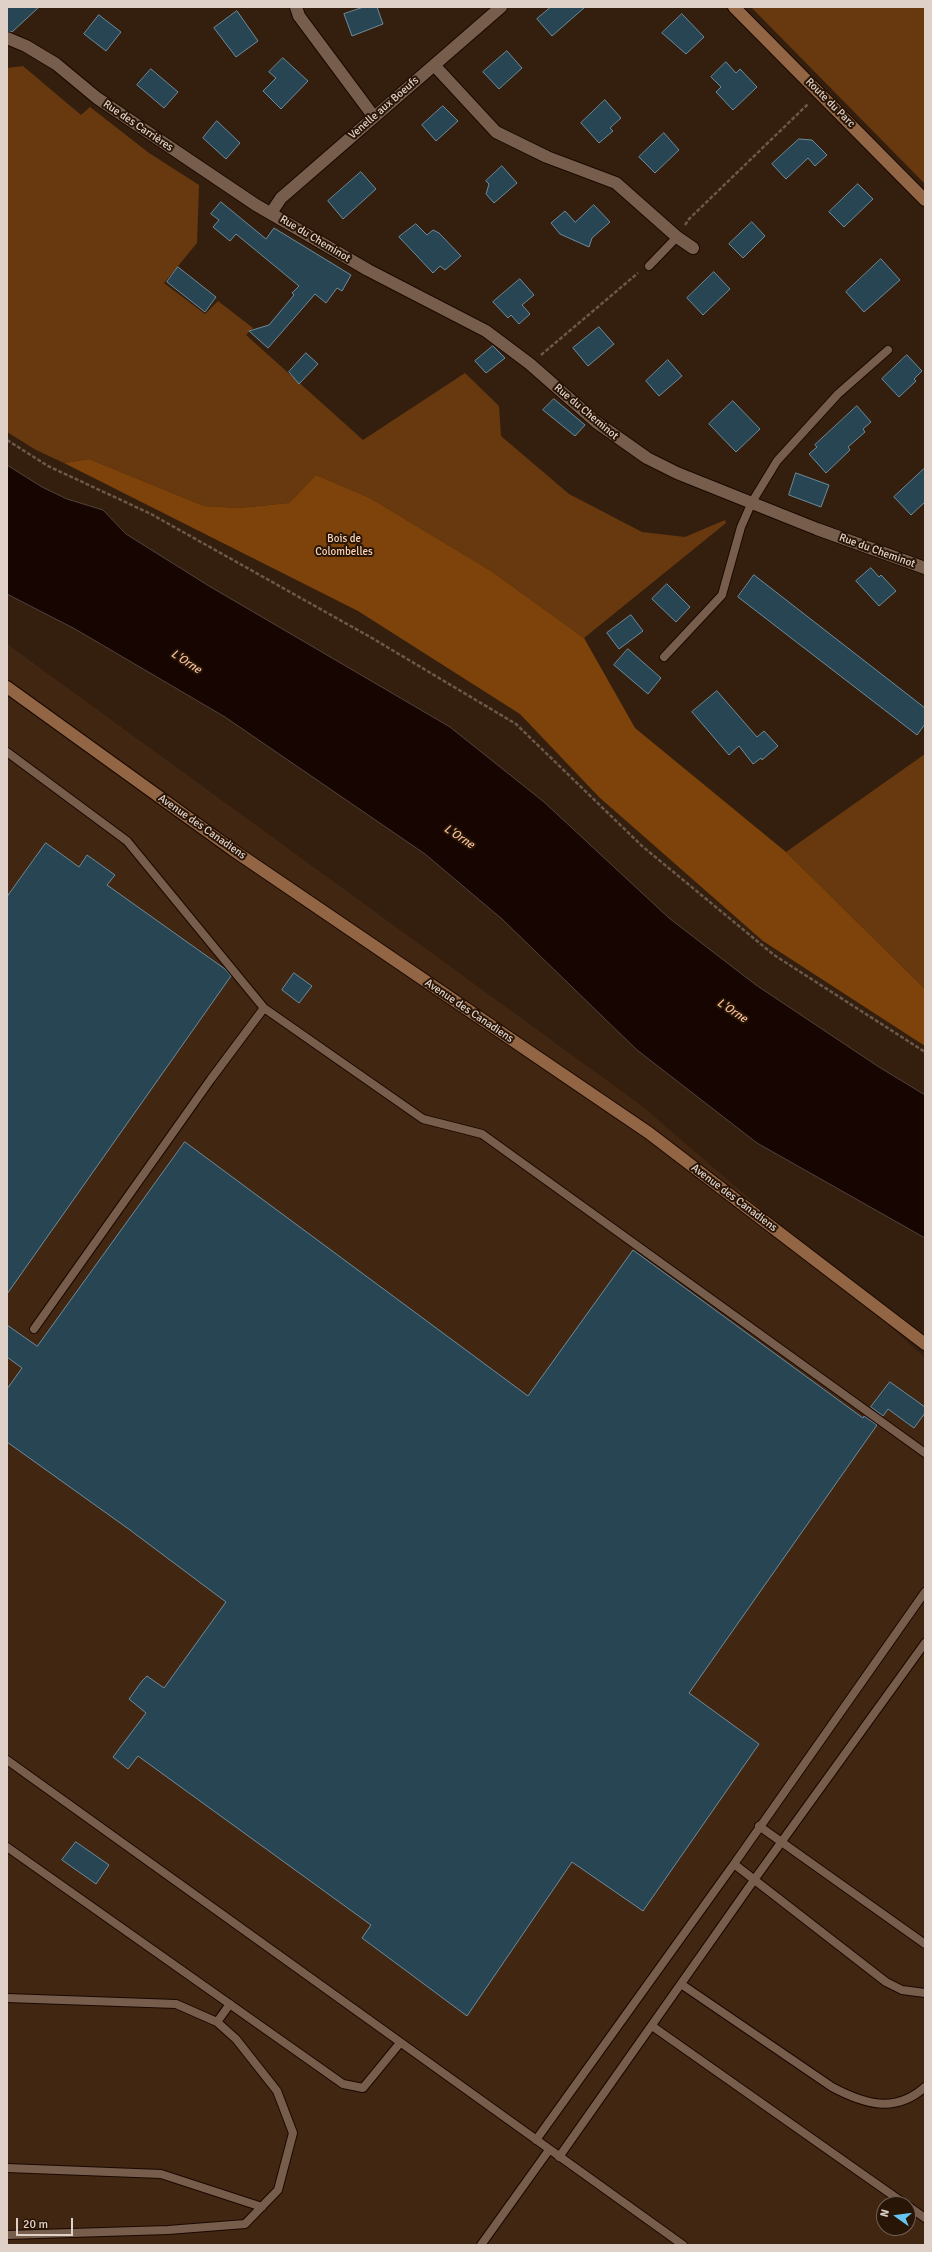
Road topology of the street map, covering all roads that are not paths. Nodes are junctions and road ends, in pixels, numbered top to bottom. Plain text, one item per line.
1 (296, 7) edge
2 (500, 7) edge
3 (734, 7) edge
4 (7, 38) edge
5 (434, 65) junction
6 (374, 117) junction
7 (925, 200) edge
8 (270, 213) junction
9 (677, 237) junction
10 (693, 248) dead end
11 (649, 266) dead end
12 (888, 350) dead end
13 (752, 502) junction
14 (925, 568) edge
15 (664, 657) dead end
16 (7, 687) edge
17 (7, 752) edge
18 (264, 1008) junction
19 (34, 1329) dead end
20 (925, 1344) edge
21 (925, 1453) edge
22 (925, 1592) edge
23 (925, 1643) edge
24 (7, 1760) edge
25 (759, 1826) junction
26 (781, 1842) junction
27 (7, 1846) edge
28 (734, 1864) junction
29 (754, 1880) junction
30 (925, 1944) edge
31 (681, 1984) junction
32 (925, 1993) edge
33 (7, 1998) edge
34 (230, 2004) junction
35 (217, 2022) junction
36 (652, 2026) junction
37 (400, 2043) junction
38 (925, 2087) edge
39 (536, 2140) junction
40 (549, 2150) junction
41 (560, 2157) junction
42 (7, 2168) edge
43 (894, 2196) edge
44 (262, 2207) junction
45 (916, 2212) edge
46 (925, 2218) edge
47 (7, 2235) edge
48 (481, 2245) edge
49 (683, 2245) edge

1 - 6 street
2 - 5 street, Venelle aux Boeufs
3 - 7 street, Route du Parc
4 - 8 street, Rue des Carrières
5 - 6 street, Venelle aux Boeufs
5 - 9 street
6 - 8 street, Venelle aux Boeufs
8 - 13 street, Rue du Cheminot
9 - 10 street
9 - 11 lane
12 - 13 lane
13 - 14 street, Rue du Cheminot
13 - 15 lane
16 - 20 street, Avenue des Canadiens
17 - 18 lane
18 - 19 lane
18 - 21 lane
22 - 25 lane
23 - 26 lane
24 - 37 lane
25 - 26 lane
25 - 28 lane
26 - 29 lane
26 - 30 lane
27 - 34 lane
28 - 29 lane
28 - 39 lane
29 - 31 lane
29 - 32 lane
31 - 36 lane
31 - 38 lane
33 - 35 lane
34 - 35 lane
34 - 37 lane
35 - 44 lane
36 - 41 lane
36 - 43 lane
37 - 39 lane
39 - 40 lane
40 - 41 lane
40 - 48 lane
41 - 49 lane
42 - 44 lane
44 - 47 lane
45 - 46 lane

